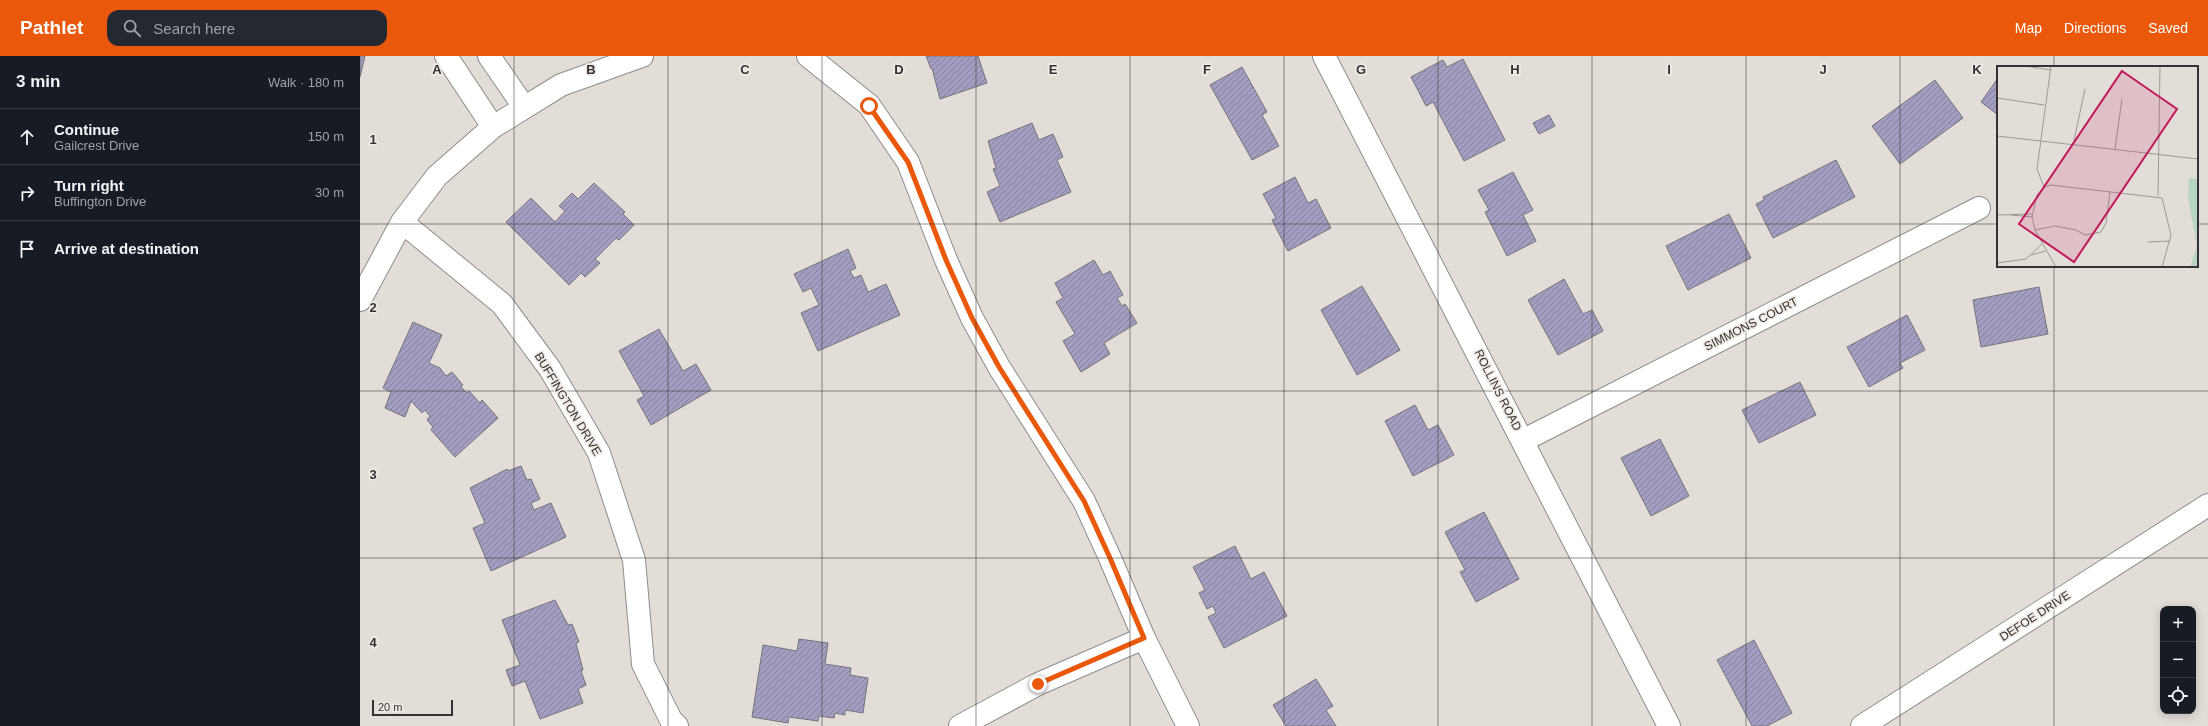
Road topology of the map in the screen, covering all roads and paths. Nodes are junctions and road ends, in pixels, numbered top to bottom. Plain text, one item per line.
1 (446, 56) edge
2 (489, 56) edge
3 (642, 56) edge
4 (809, 56) edge
5 (1329, 57) edge
6 (524, 107) junction
7 (493, 127) junction
8 (1979, 208) dead end
9 (402, 222) junction
10 (360, 300) edge
11 (1524, 440) junction
12 (2208, 505) edge
13 (1144, 638) junction
14 (677, 726) edge
15 (960, 726) edge
16 (1188, 726) edge
17 (1669, 726) edge
18 (1862, 726) edge

1 - 7 street
2 - 6 street
3 - 6 street
4 - 13 street
5 - 11 street, ROLLINS ROAD
6 - 7 street
7 - 9 street
8 - 11 street, SIMMONS COURT
9 - 10 street
9 - 14 street, BUFFINGTON DRIVE
11 - 17 street, ROLLINS ROAD
12 - 18 street, DEFOE DRIVE
13 - 15 street
13 - 16 street

